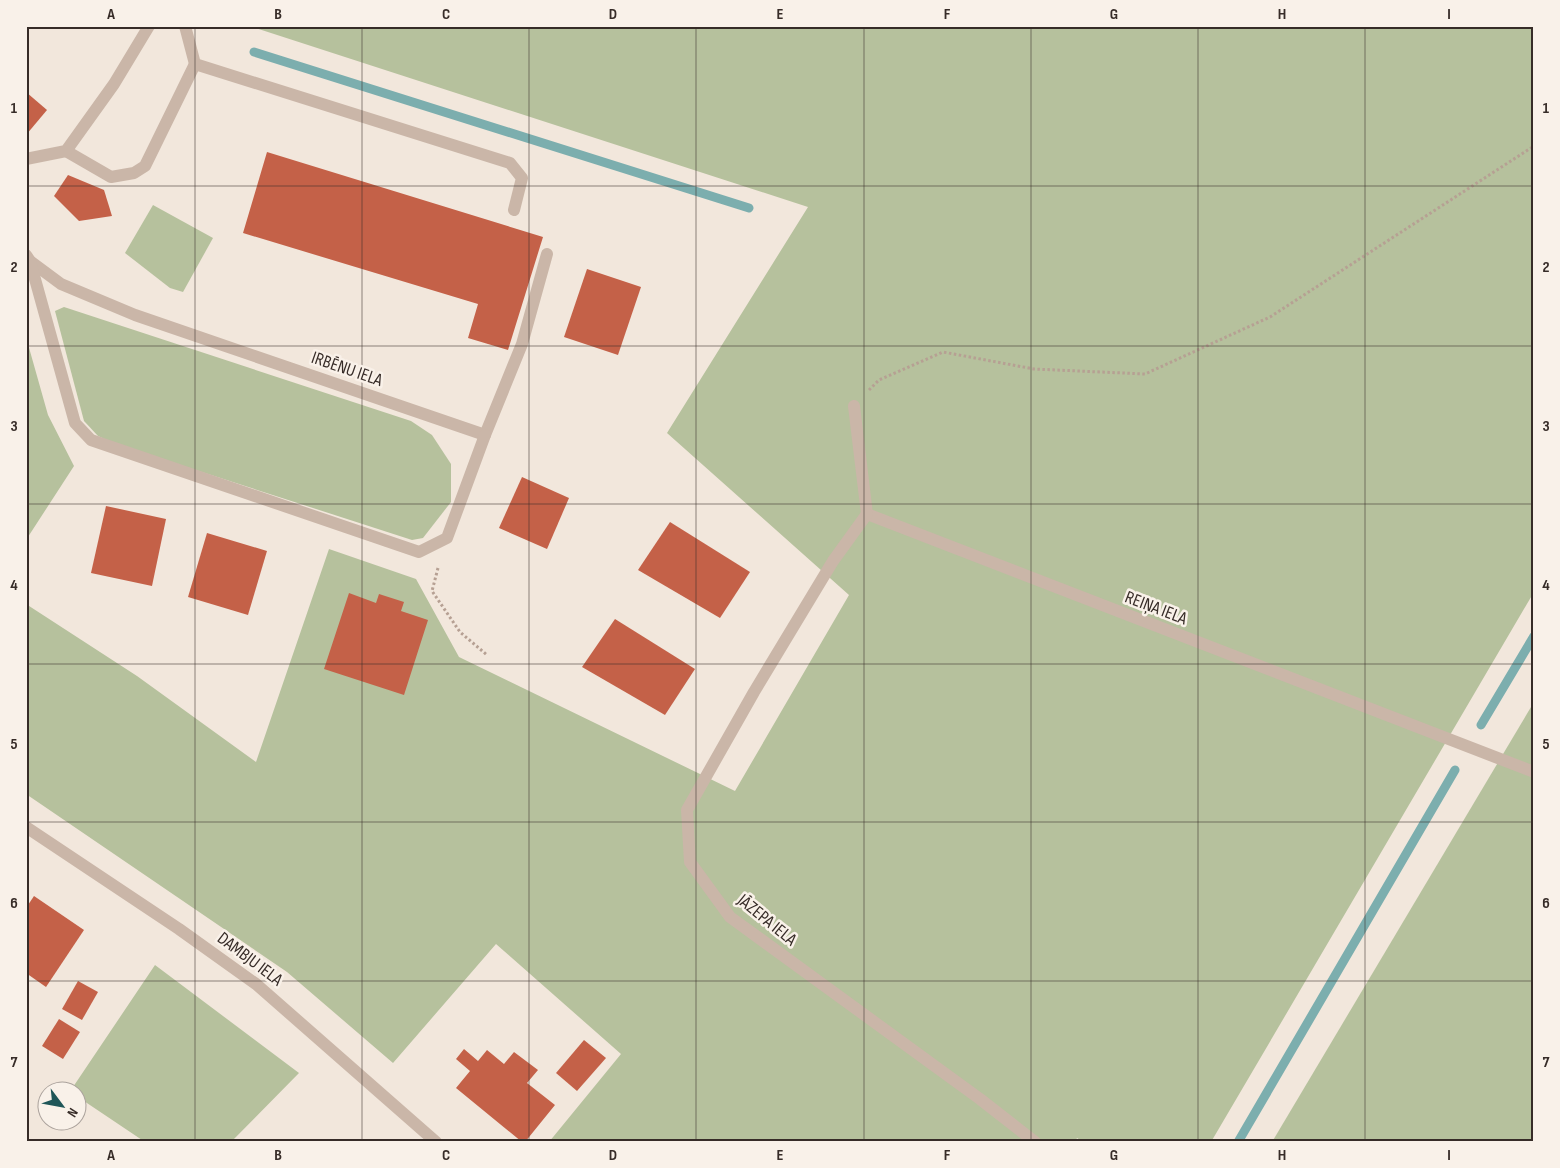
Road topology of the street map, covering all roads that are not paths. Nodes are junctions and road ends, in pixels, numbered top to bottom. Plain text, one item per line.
1 (149, 26) edge
2 (185, 26) edge
3 (195, 64) junction
4 (66, 151) junction
5 (26, 159) edge
6 (514, 210) dead end
7 (547, 254) dead end
8 (28, 258) edge
9 (854, 406) road end
10 (485, 435) junction
11 (867, 514) junction
12 (1534, 772) edge
13 (26, 827) edge
14 (436, 1142) edge
15 (1034, 1142) edge

1 - 4 street
2 - 3 street
3 - 4 street
3 - 6 street
4 - 5 street
7 - 10 street
8 - 10 street, IRBĒNU IELA
8 - 10 street
9 - 11 street
11 - 12 street, REIŅA IELA
11 - 15 street, JĀZEPA IELA
13 - 14 street, DAMBJU IELA

